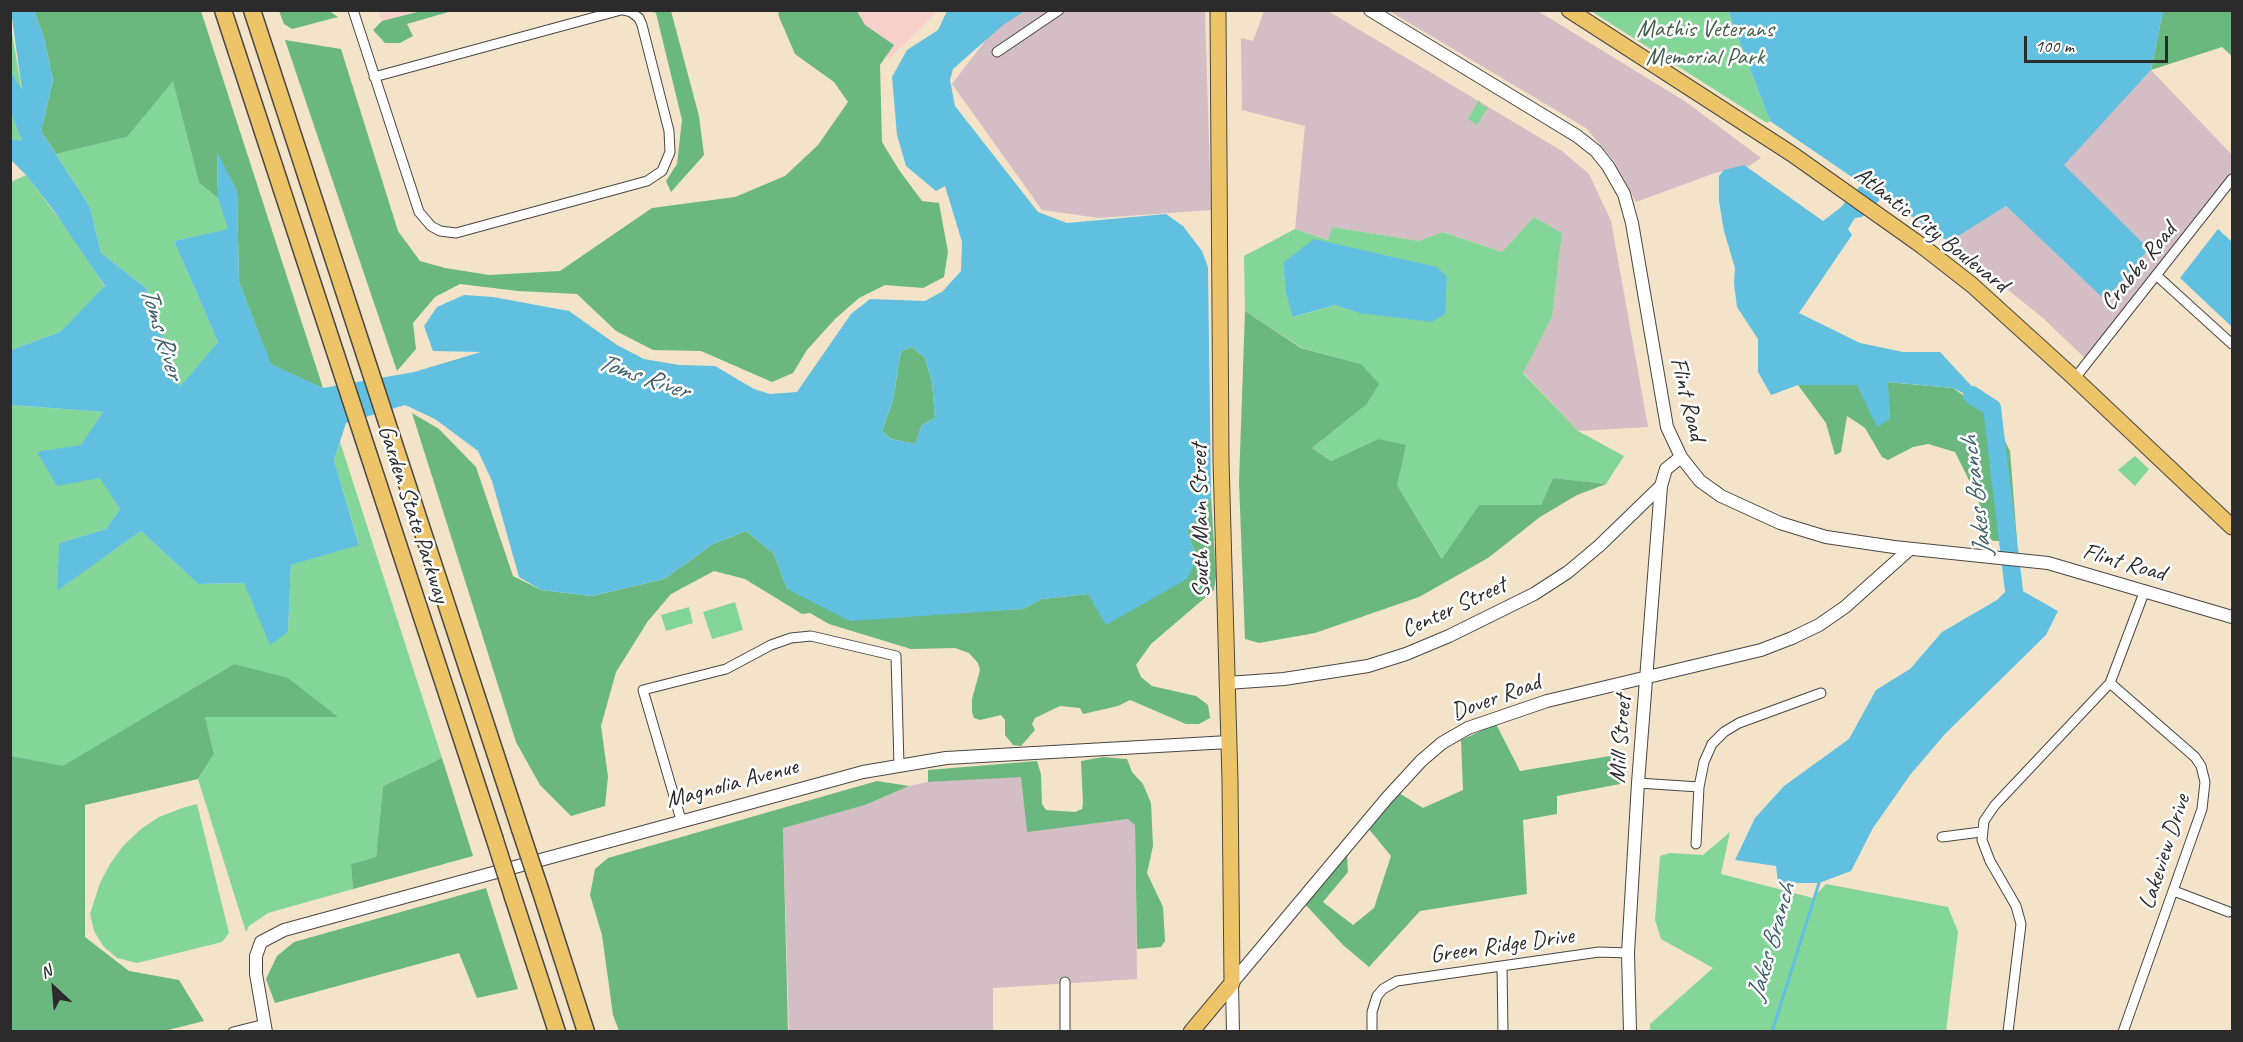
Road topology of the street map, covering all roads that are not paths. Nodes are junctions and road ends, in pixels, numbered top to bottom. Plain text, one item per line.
1 (223, 10) edge
2 (252, 10) edge
3 (352, 10) edge
4 (622, 10) edge
5 (1059, 10) edge
6 (1218, 10) edge
7 (1370, 10) edge
8 (1569, 10) edge
9 (997, 52) dead end
10 (374, 77) junction
11 (2232, 179) edge
12 (2156, 275) junction
13 (2232, 345) edge
14 (2074, 378) junction
15 (1681, 457) junction
16 (1661, 486) junction
17 (2232, 527) edge
18 (1910, 549) junction
19 (2145, 590) junction
20 (2232, 617) edge
21 (1646, 676) junction
22 (1227, 683) junction
23 (2110, 683) junction
24 (1821, 693) dead end
25 (1228, 742) junction
26 (899, 765) junction
27 (1638, 783) junction
28 (1699, 787) junction
29 (681, 820) junction
30 (1981, 832) junction
31 (1942, 837) dead end
32 (1696, 844) dead end
33 (2174, 891) junction
34 (2229, 912) dead end
35 (1628, 953) junction
36 (1502, 967) junction
37 (1065, 982) dead end
38 (1232, 983) junction
39 (266, 1028) edge
40 (233, 1032) edge
41 (557, 1032) edge
42 (586, 1032) edge
43 (1065, 1032) edge
44 (1191, 1032) edge
45 (1233, 1032) edge
46 (1372, 1032) edge
47 (1503, 1032) edge
48 (1630, 1032) edge
49 (2008, 1032) edge
50 (2124, 1032) edge

1 - 41 highway, Garden State Parkway, bridge
2 - 42 highway, Garden State Parkway, bridge
3 - 10 street
4 - 10 street
4 - 10 street
5 - 9 street
6 - 22 main road, South Main Street
7 - 15 street, Flint Road
8 - 14 main road, Atlantic City Boulevard
11 - 12 street, Crabbe Road
12 - 13 street
12 - 14 street, Crabbe Road
14 - 17 main road, Atlantic City Boulevard
15 - 16 street, Mill Street
15 - 18 street, Flint Road
16 - 21 street, Mill Street
16 - 22 street, Center Street
18 - 19 street, Flint Road
18 - 21 street, Dover Road
19 - 20 street, Flint Road
19 - 23 street
21 - 27 street, Mill Street
21 - 38 street, Dover Road
22 - 25 main road, South Main Street
23 - 30 street
23 - 33 street, Lakeview Drive
24 - 28 street
25 - 26 street, Magnolia Avenue
25 - 38 main road, South Main Street
26 - 29 street, Magnolia Avenue
26 - 29 street
27 - 28 street
27 - 35 street, Mill Street
28 - 32 street
29 - 39 street, Magnolia Avenue
30 - 31 street
30 - 49 street
33 - 34 street
33 - 50 street, Lakeview Drive
35 - 36 street, Green Ridge Drive
35 - 48 street, Mill Street
36 - 46 street, Green Ridge Drive
36 - 47 street
37 - 43 street
38 - 44 main road, Dover Road
38 - 45 street, South Main Street
39 - 40 street

